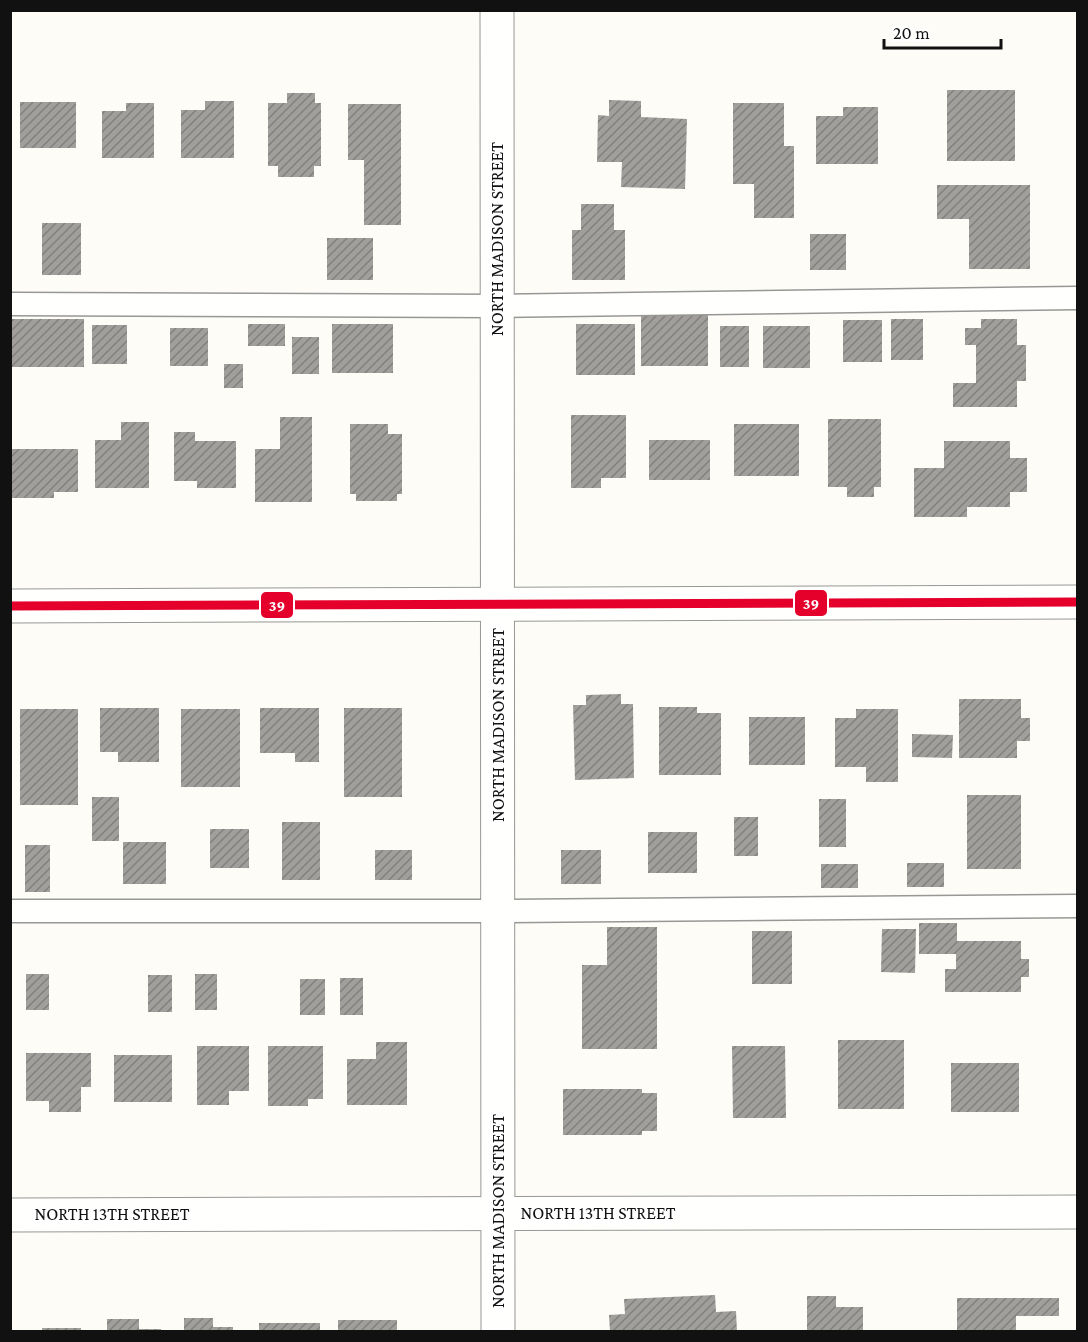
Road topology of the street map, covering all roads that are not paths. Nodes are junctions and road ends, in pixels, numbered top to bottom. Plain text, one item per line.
1 (497, 10) edge
2 (1077, 298) edge
3 (10, 304) edge
4 (497, 306) junction
5 (1077, 602) edge
6 (497, 605) junction
7 (10, 606) edge
8 (1077, 906) edge
9 (10, 911) edge
10 (498, 911) junction
11 (1077, 1212) edge
12 (498, 1214) junction
13 (10, 1215) edge
14 (498, 1332) edge

1 - 4 street, NORTH MADISON STREET
2 - 4 lane
3 - 4 lane
4 - 6 street, NORTH MADISON STREET
5 - 6 street
6 - 7 street
6 - 10 street, NORTH MADISON STREET
8 - 10 lane
9 - 10 lane
10 - 12 street, NORTH MADISON STREET
11 - 12 street, NORTH 13TH STREET
12 - 13 street, NORTH 13TH STREET
12 - 14 street, NORTH MADISON STREET

